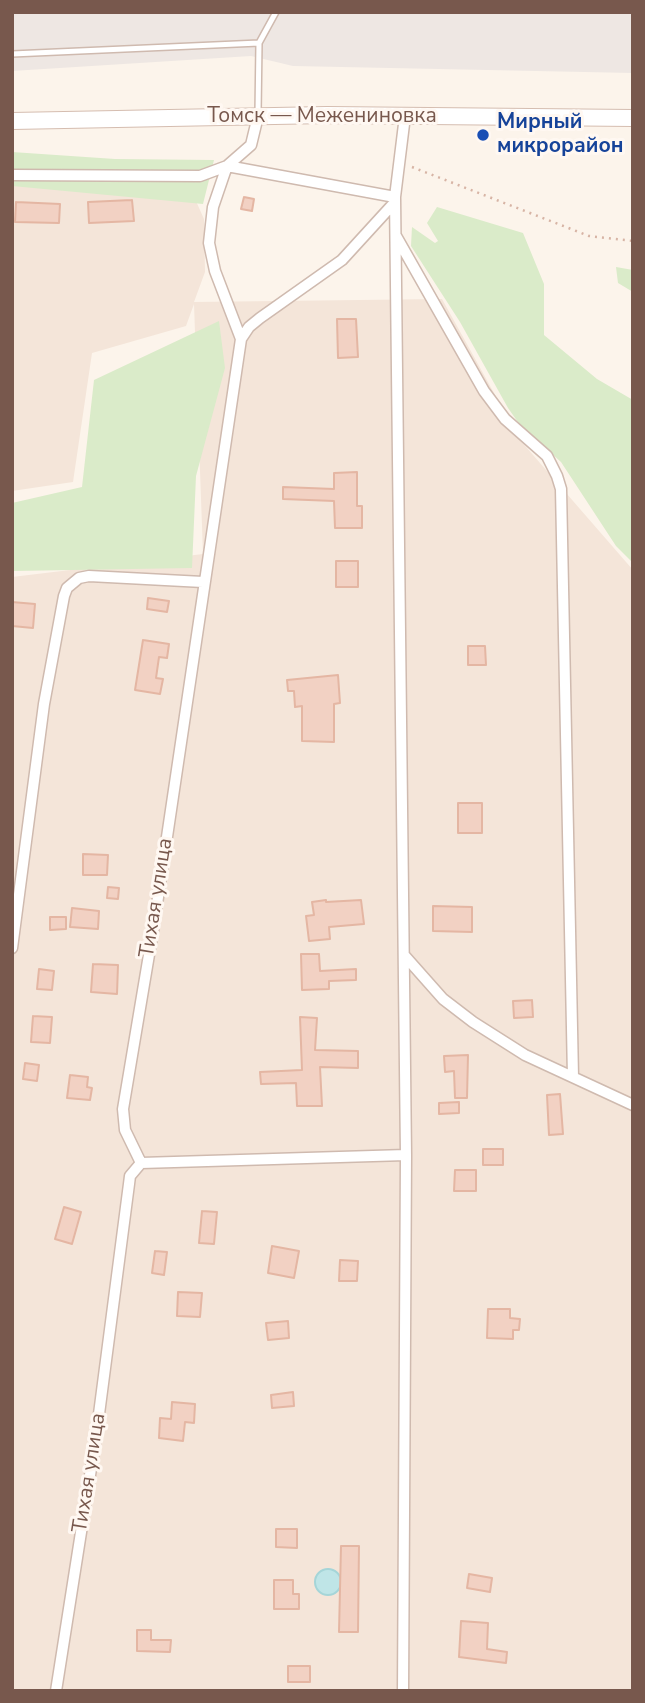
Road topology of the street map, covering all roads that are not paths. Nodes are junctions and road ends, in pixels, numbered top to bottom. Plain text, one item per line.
1 (276, 12) edge
2 (259, 43) junction
3 (12, 54) edge
4 (258, 116) junction
5 (405, 116) junction
6 (633, 118) edge
7 (12, 121) edge
8 (227, 166) junction
9 (12, 175) edge
10 (395, 200) junction
11 (395, 233) junction
12 (241, 339) junction
13 (203, 582) junction
14 (12, 948) edge
15 (404, 955) junction
16 (573, 1077) junction
17 (633, 1105) edge
18 (406, 1154) junction
19 (141, 1163) junction
20 (56, 1691) edge
21 (403, 1691) edge

1 - 2 lane
2 - 3 lane
2 - 4 lane
4 - 5 street, Томск — Межениновка
4 - 7 street, Томск — Межениновка
4 - 8 street, Тихая улица
5 - 6 street, Томск — Межениновка
5 - 10 street
8 - 9 street
8 - 10 street
8 - 12 street, Тихая улица
10 - 11 street
10 - 12 street
11 - 15 street
11 - 16 street
12 - 13 street, Тихая улица
13 - 14 street
13 - 19 street, Тихая улица
15 - 16 street
15 - 18 street
16 - 17 street
18 - 19 street
18 - 21 street
19 - 20 street, Тихая улица

